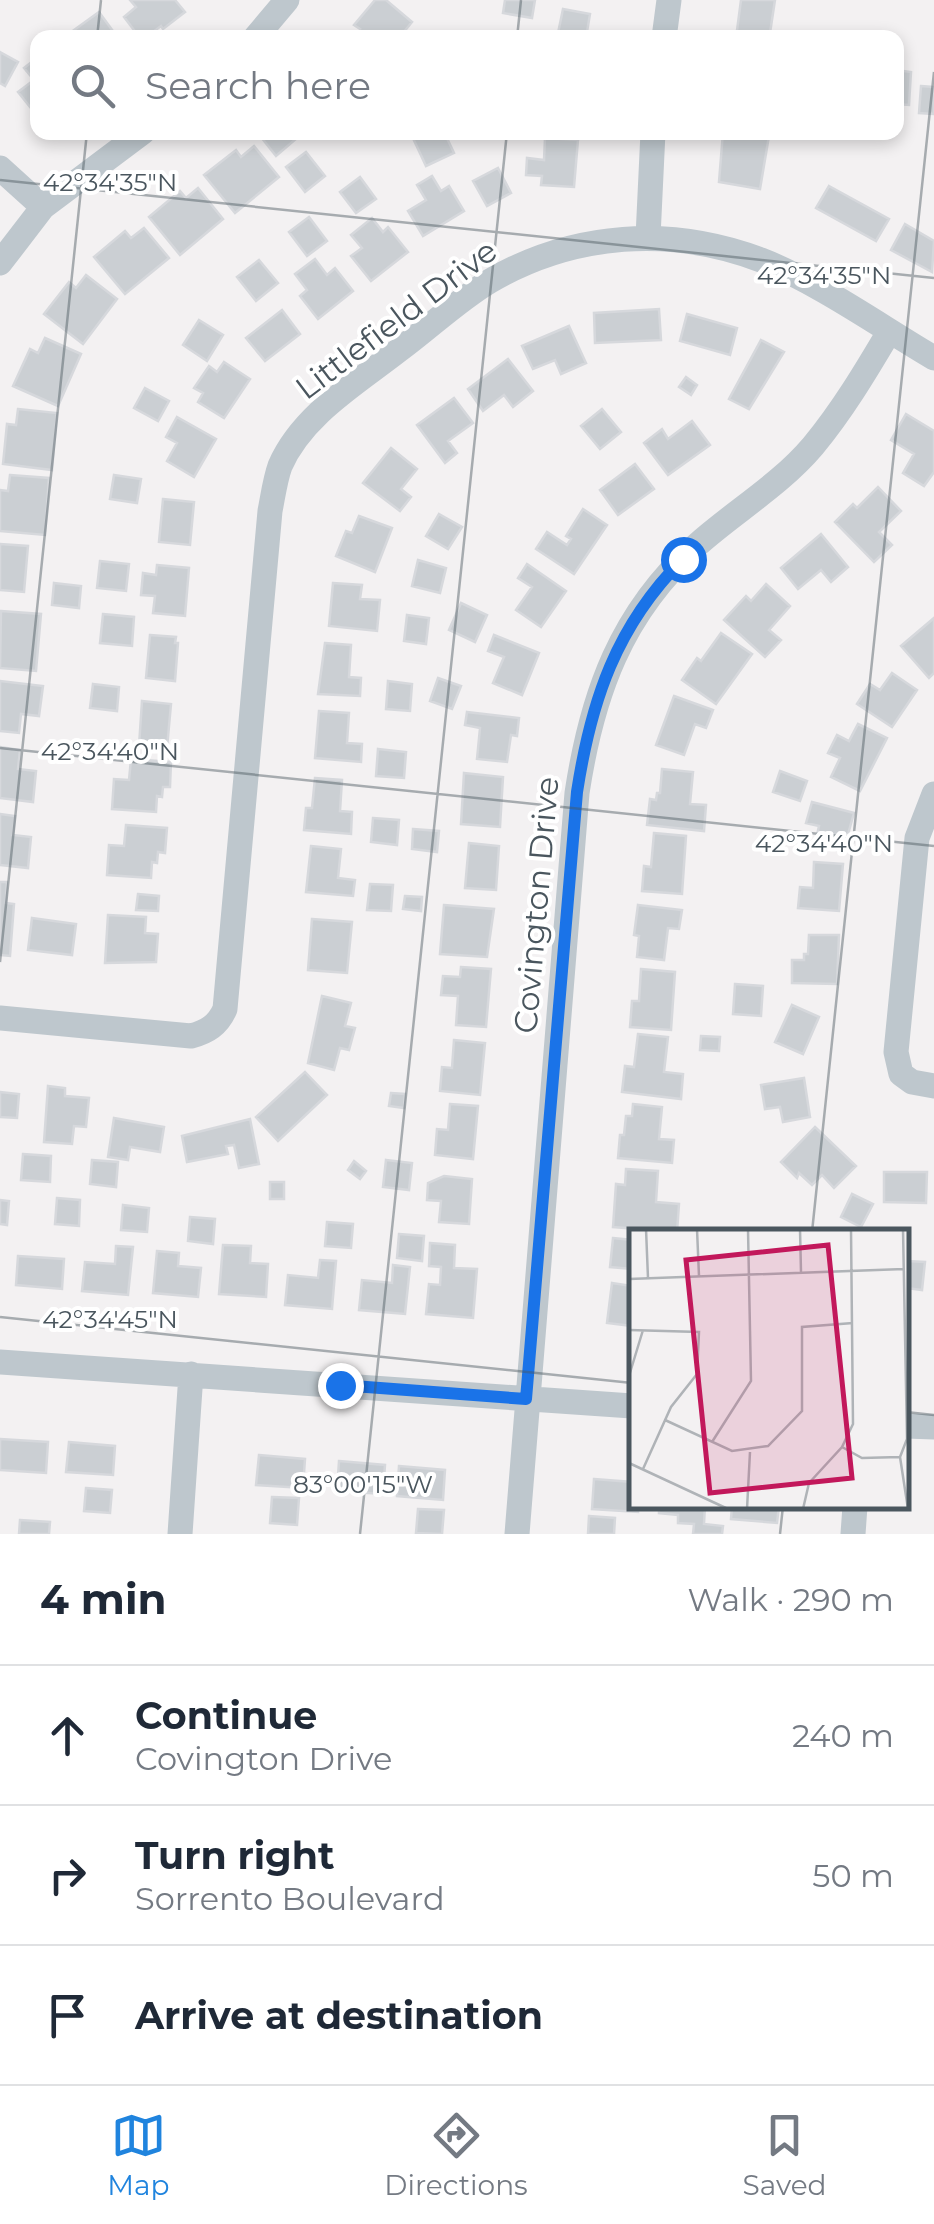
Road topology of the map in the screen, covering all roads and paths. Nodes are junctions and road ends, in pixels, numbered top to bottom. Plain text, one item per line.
1 (287, 0) edge
2 (669, 0) edge
3 (262, 30) edge
4 (665, 30) edge
5 (132, 140) edge
6 (653, 140) edge
7 (0, 168) edge
8 (43, 208) junction
9 (648, 237) junction
10 (0, 263) edge
11 (889, 332) junction
12 (934, 358) edge
13 (934, 794) edge
14 (0, 1018) edge
15 (934, 1086) edge
16 (0, 1362) edge
17 (191, 1374) junction
18 (526, 1399) junction
19 (629, 1406) edge
20 (909, 1426) edge
21 (934, 1427) edge
22 (854, 1509) edge
23 (180, 1534) edge
24 (517, 1534) edge
25 (853, 1534) edge

1 - 3 street
2 - 4 street
5 - 8 street
6 - 9 street
7 - 8 street
8 - 10 street
9 - 11 street
9 - 14 street, Littlefield Drive
11 - 12 street
11 - 18 street, Covington Drive
13 - 15 street
16 - 17 street
17 - 18 street
17 - 23 street
18 - 19 street
18 - 24 street, Covington Drive
20 - 21 street
22 - 25 street

